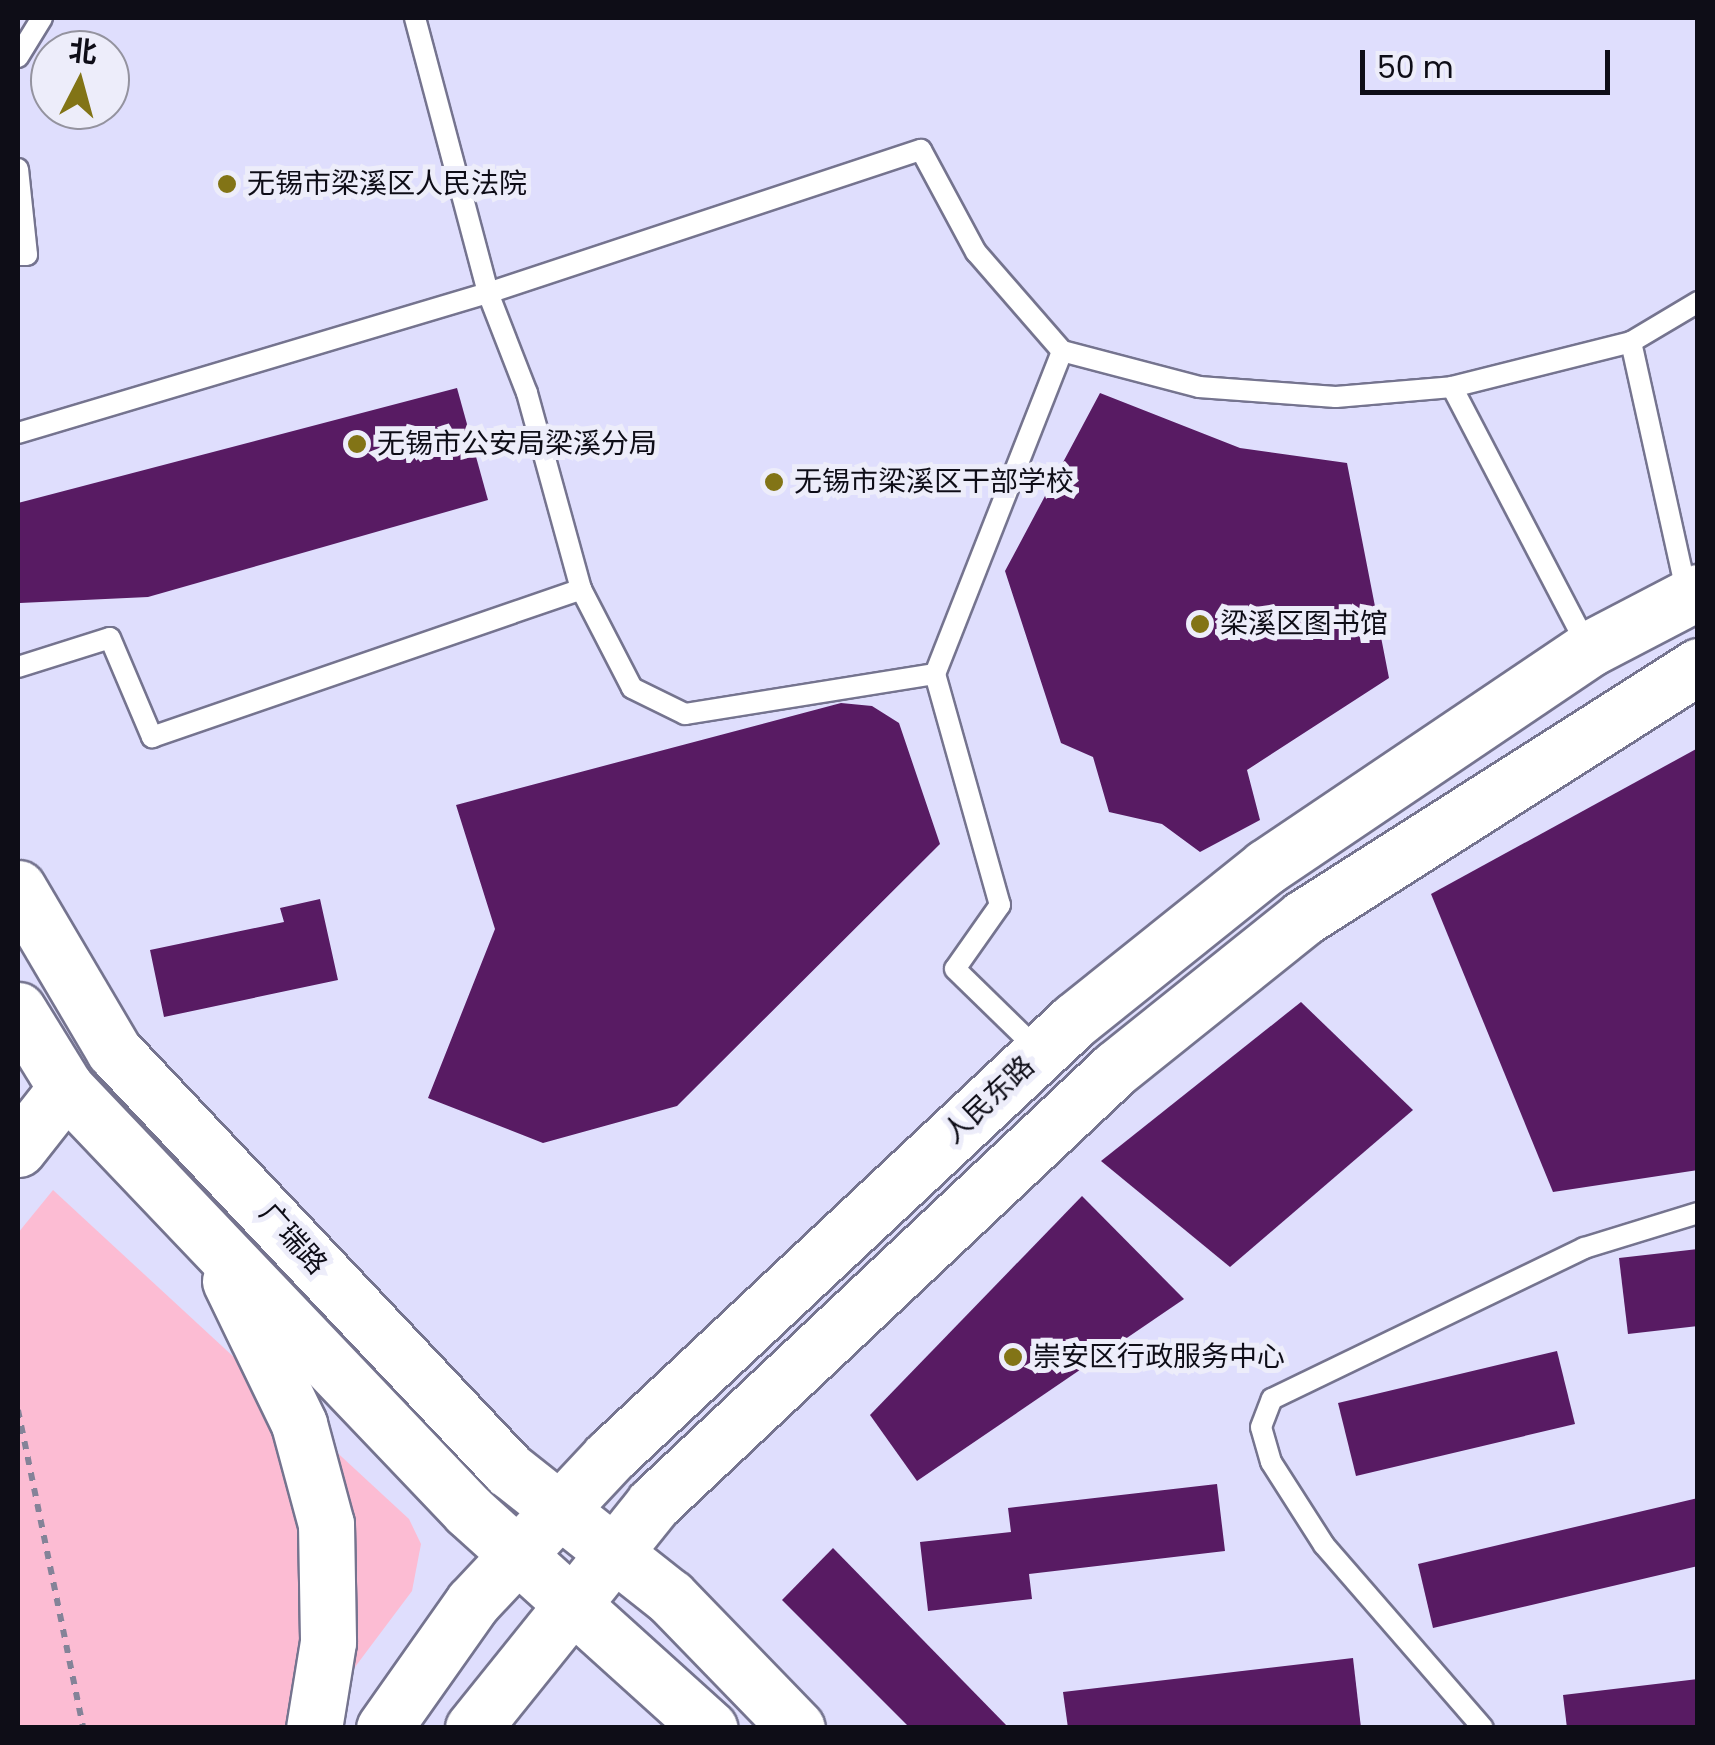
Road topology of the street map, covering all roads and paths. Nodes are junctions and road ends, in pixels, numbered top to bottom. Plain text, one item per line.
1 (42, 18) edge
2 (415, 18) edge
3 (18, 57) edge
4 (18, 169) edge
5 (18, 255) edge
6 (488, 293) junction
7 (1698, 302) edge
8 (1631, 342) junction
9 (1062, 350) junction
10 (1452, 387) junction
11 (18, 433) edge
12 (581, 589) junction
13 (1692, 595) edge
14 (1588, 648) junction
15 (18, 666) edge
16 (1698, 666) edge
17 (935, 674) junction
18 (18, 888) edge
19 (18, 1010) edge
20 (1040, 1052) junction
21 (66, 1088) junction
22 (18, 1148) edge
23 (182, 1207) junction
24 (1698, 1213) edge
25 (18, 1410) edge
26 (560, 1510) junction
27 (614, 1553) junction
28 (518, 1554) junction
29 (576, 1602) junction
30 (83, 1728) edge
31 (314, 1728) edge
32 (384, 1728) edge
33 (473, 1728) edge
34 (709, 1728) edge
35 (797, 1728) edge
36 (1483, 1728) edge

1 - 3 lane
2 - 6 lane
4 - 5 lane
6 - 9 lane
6 - 11 lane
6 - 12 lane
7 - 8 lane
8 - 10 lane
8 - 13 lane
9 - 10 lane
9 - 17 lane
10 - 14 lane
12 - 15 lane
12 - 17 lane
13 - 14 main road, 人民东路
14 - 20 main road, 人民东路
16 - 27 main road
17 - 20 lane
18 - 26 main road, 广瑞路
19 - 21 main road, 广瑞路
20 - 26 main road, 人民东路
21 - 22 main road
21 - 23 main road, 广瑞路
23 - 28 main road, 广瑞路
23 - 31 main road
24 - 36 lane
25 - 30 path
26 - 27 main road, 广瑞路
26 - 28 main road, 人民东路
27 - 29 main road
27 - 35 main road, 广瑞路
28 - 29 main road, 广瑞路
28 - 32 main road, 人民东路
29 - 33 main road
29 - 34 main road, 广瑞路

